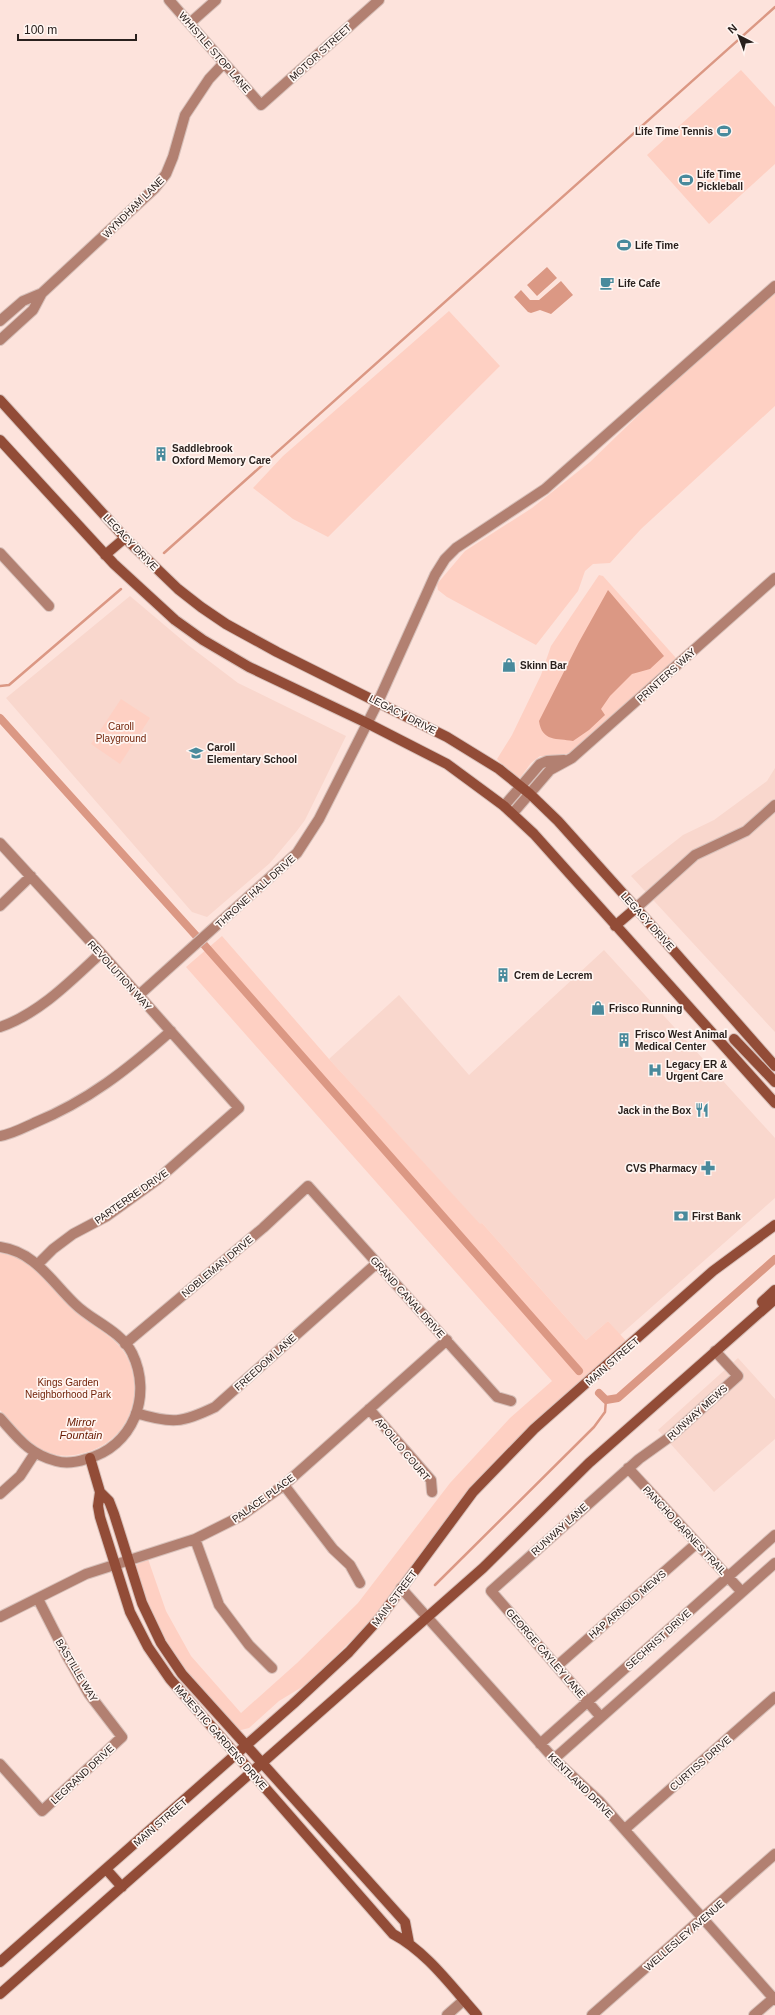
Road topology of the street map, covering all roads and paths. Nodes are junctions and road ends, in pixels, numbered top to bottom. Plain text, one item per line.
1 (169, 0) edge
2 (216, 0) edge
3 (379, 0) edge
4 (190, 23) junction
5 (224, 63) junction
6 (262, 105) joint
7 (775, 286) edge
8 (42, 293) junction
9 (0, 321) edge
10 (0, 340) edge
11 (0, 400) edge
12 (0, 440) edge
13 (125, 538) junction
14 (0, 553) edge
15 (106, 555) junction
16 (775, 578) edge
17 (49, 606) dead end
18 (378, 702) junction
19 (366, 723) junction
20 (572, 758) junction
21 (520, 786) junction
22 (530, 794) junction
23 (775, 805) edge
24 (504, 806) junction
25 (513, 813) junction
26 (0, 843) edge
27 (31, 876) junction
28 (0, 906) edge
29 (636, 908) junction
30 (615, 926) junction
31 (101, 952) junction
32 (139, 995) junction
33 (0, 1027) edge
34 (744, 1030) junction
35 (171, 1031) junction
36 (734, 1039) junction
37 (724, 1046) junction
38 (775, 1066) edge
39 (775, 1082) edge
40 (775, 1103) edge
41 (239, 1108) joint
42 (0, 1136) edge
43 (308, 1186) joint
44 (775, 1225) edge
45 (0, 1247) edge
46 (377, 1263) junction
47 (38, 1264) junction
48 (775, 1290) edge
49 (775, 1299) edge
50 (750, 1320) junction
51 (447, 1340) junction
52 (125, 1344) junction
53 (715, 1351) junction
54 (511, 1401) dead end
55 (369, 1409) junction
56 (136, 1413) junction
57 (0, 1418) edge
58 (35, 1453) junction
59 (90, 1458) junction
60 (628, 1468) junction
61 (284, 1485) junction
62 (100, 1492) junction
63 (432, 1492) dead end
64 (0, 1494) edge
65 (775, 1535) edge
66 (195, 1539) junction
67 (697, 1543) junction
68 (130, 1561) junction
69 (775, 1563) edge
70 (115, 1565) junction
71 (728, 1577) junction
72 (360, 1583) dead end
73 (401, 1588) junction
74 (491, 1591) joint
75 (741, 1591) junction
76 (38, 1599) junction
77 (0, 1617) edge
78 (427, 1617) junction
79 (557, 1666) junction
80 (272, 1668) dead end
81 (775, 1697) edge
82 (588, 1701) junction
83 (600, 1716) junction
84 (122, 1737) joint
85 (540, 1744) junction
86 (247, 1745) junction
87 (236, 1754) junction
88 (554, 1759) junction
89 (263, 1763) junction
90 (0, 1764) edge
91 (252, 1772) junction
92 (625, 1829) junction
93 (775, 1854) edge
94 (347, 1857) junction
95 (335, 1868) junction
96 (106, 1869) junction
97 (122, 1887) junction
98 (703, 1918) junction
99 (409, 1943) junction
100 (0, 1962) edge
101 (0, 1994) edge
102 (774, 1998) edge
103 (464, 2000) junction
104 (447, 2015) edge
105 (477, 2015) edge
106 (592, 2015) edge
107 (754, 2015) edge

1 - 4 street, WHISTLE STOP LANE
2 - 4 street
3 - 6 street, MOTOR STREET
4 - 5 street, WHISTLE STOP LANE
5 - 6 street, WHISTLE STOP LANE
5 - 8 street, WYNDHAM LANE
7 - 18 street, THRONE HALL DRIVE
8 - 9 street, WYNDHAM LANE
8 - 10 street, WYNDHAM LANE
11 - 13 main road, LEGACY DRIVE
12 - 15 main road
13 - 15 main road
13 - 18 main road, LEGACY DRIVE
14 - 17 street
15 - 19 main road
16 - 20 street, PRINTERS WAY
18 - 19 street, THRONE HALL DRIVE
18 - 21 main road, LEGACY DRIVE
19 - 24 main road
19 - 32 street, THRONE HALL DRIVE
20 - 21 street
20 - 22 street, PRINTERS WAY
21 - 22 main road, LEGACY DRIVE
21 - 24 street
22 - 25 street, PRINTERS WAY
22 - 29 main road, LEGACY DRIVE
23 - 29 street
24 - 25 main road
25 - 30 main road
26 - 27 street, REVOLUTION WAY
27 - 28 street
27 - 31 street, REVOLUTION WAY
29 - 30 main road
29 - 34 main road, LEGACY DRIVE
30 - 37 main road
31 - 32 street, REVOLUTION WAY
31 - 33 street
32 - 35 street, REVOLUTION WAY
34 - 36 main road
34 - 38 main road, LEGACY DRIVE
35 - 41 street, REVOLUTION WAY
35 - 42 street
36 - 37 main road
36 - 39 main road
37 - 40 main road
41 - 47 street, PARTERRE DRIVE
43 - 46 street, GRAND CANAL DRIVE
43 - 52 street, NOBLEMAN DRIVE
44 - 73 main road, MAIN STREET
45 - 47 street
46 - 51 street, GRAND CANAL DRIVE
46 - 56 street, FREEDOM LANE
47 - 52 street
48 - 50 main road
49 - 50 main road
50 - 53 main road
51 - 54 street, GRAND CANAL DRIVE
51 - 55 street, PALACE PLACE
52 - 56 street
53 - 60 street, RUNWAY MEWS
53 - 78 main road
55 - 61 street, PALACE PLACE
55 - 63 street, APOLLO COURT
56 - 59 street
57 - 58 street
58 - 59 street
58 - 64 street
59 - 62 main road, MAJESTIC GARDENS DRIVE
60 - 67 street, PANCHO BARNES TRAIL
60 - 74 street, RUNWAY LANE
61 - 66 street, PALACE PLACE
61 - 72 street
62 - 68 main road, MAJESTIC GARDENS DRIVE
62 - 70 main road, MAJESTIC GARDENS DRIVE
65 - 71 street, SECHRIST DRIVE
66 - 68 street, PALACE PLACE
66 - 80 street
67 - 71 street, PANCHO BARNES TRAIL
67 - 79 street, HAP ARNOLD MEWS
68 - 70 street, PALACE PLACE
68 - 86 main road, MAJESTIC GARDENS DRIVE
69 - 75 street, SECHRIST DRIVE
70 - 76 street, PALACE PLACE
70 - 87 main road, MAJESTIC GARDENS DRIVE
71 - 75 street, PANCHO BARNES TRAIL
71 - 82 street, SECHRIST DRIVE
73 - 78 street, KENTLAND DRIVE
73 - 86 main road, MAIN STREET
74 - 79 street, GEORGE CAYLEY LANE
75 - 83 street, SECHRIST DRIVE
76 - 77 street, PALACE PLACE
76 - 84 street, BASTILLE WAY
78 - 85 street, KENTLAND DRIVE
78 - 89 main road
79 - 82 street, GEORGE CAYLEY LANE
81 - 92 street, CURTISS DRIVE
82 - 83 street, GEORGE CAYLEY LANE
82 - 85 street, SECHRIST DRIVE
83 - 88 street, SECHRIST DRIVE
84 - 90 street, LEGRAND DRIVE
85 - 88 street, KENTLAND DRIVE
86 - 87 main road, MAIN STREET
86 - 89 main road, MAJESTIC GARDENS DRIVE
87 - 91 main road, MAJESTIC GARDENS DRIVE
87 - 96 main road, MAIN STREET
88 - 92 street, KENTLAND DRIVE
89 - 91 main road
89 - 94 main road, MAJESTIC GARDENS DRIVE
91 - 95 main road, MAJESTIC GARDENS DRIVE
91 - 97 main road
92 - 98 street, KENTLAND DRIVE
93 - 98 street, WELLESLEY AVENUE
94 - 95 main road
94 - 99 main road, MAJESTIC GARDENS DRIVE
95 - 99 main road, MAJESTIC GARDENS DRIVE
96 - 97 main road
96 - 100 main road, MAIN STREET
97 - 101 main road
98 - 102 street, KENTLAND DRIVE
98 - 106 street, WELLESLEY AVENUE
99 - 103 main road, MAJESTIC GARDENS DRIVE
102 - 107 street
103 - 104 street
103 - 105 main road, MAJESTIC GARDENS DRIVE

